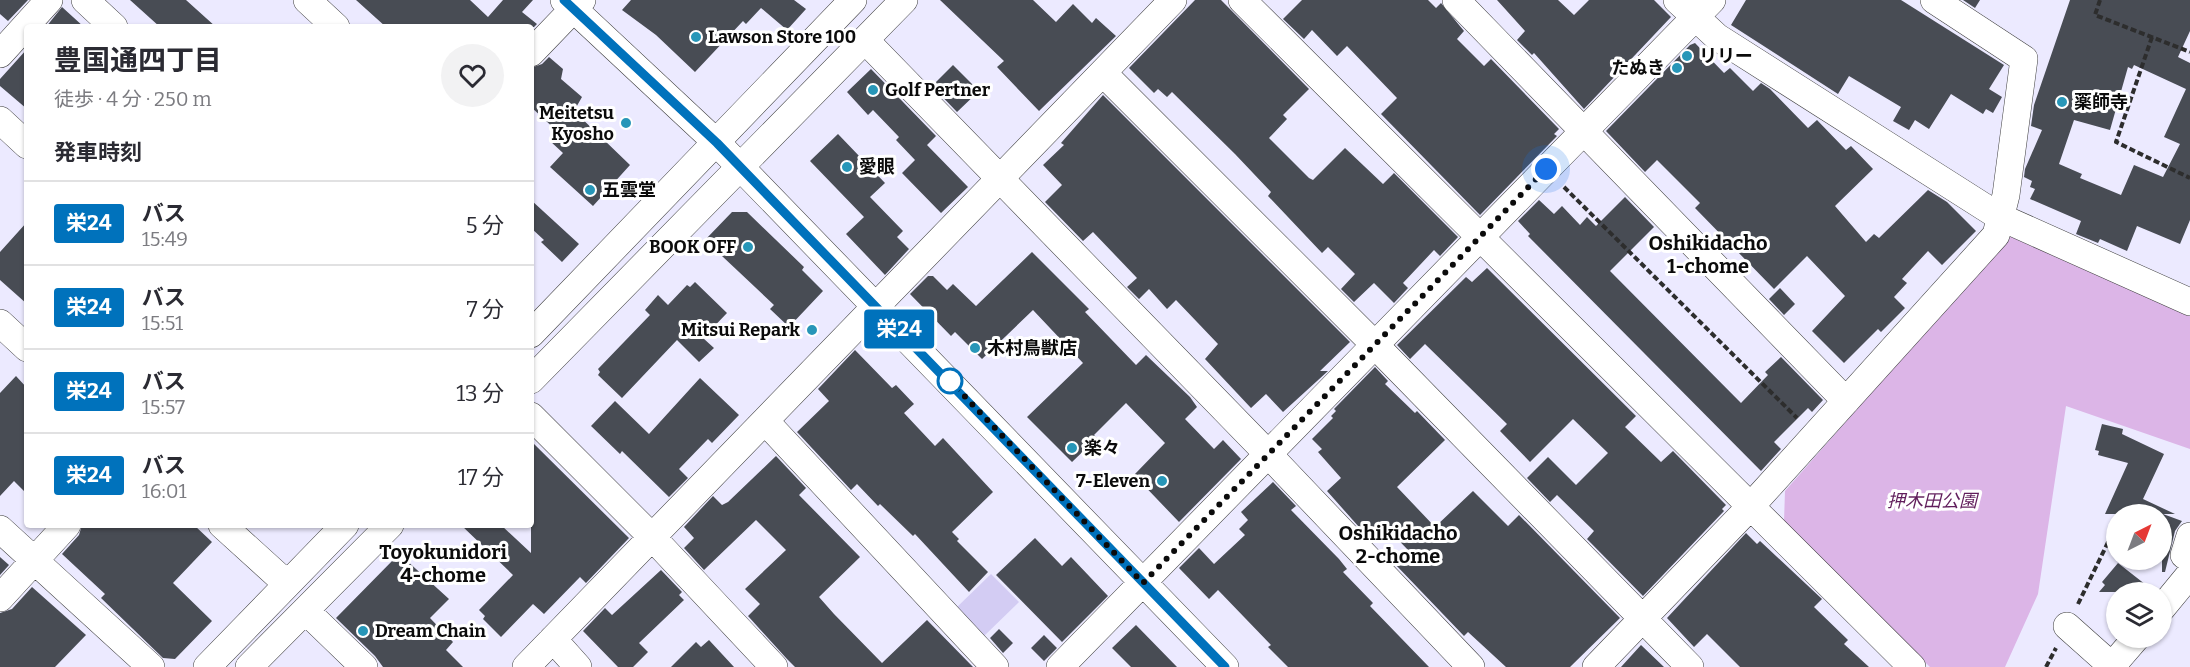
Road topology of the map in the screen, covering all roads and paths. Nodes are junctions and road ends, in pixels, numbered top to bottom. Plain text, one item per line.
1 (49, 0) edge
2 (85, 0) edge
3 (307, 0) edge
4 (904, 0) edge
5 (1173, 0) edge
6 (1242, 0) edge
7 (1456, 0) edge
8 (1934, 0) edge
9 (2100, 0) edge
10 (573, 3) edge
11 (839, 5) edge
12 (1695, 6) edge
13 (27, 24) edge
14 (111, 24) edge
15 (333, 24) edge
16 (24, 28) edge
17 (2152, 37) junction
18 (865, 40) junction
19 (534, 49) edge
20 (2190, 52) edge
21 (0, 54) edge
22 (1103, 73) junction
23 (0, 120) edge
24 (1584, 131) junction
25 (24, 142) edge
26 (717, 143) junction
27 (741, 168) junction
28 (1546, 169) junction
29 (2190, 178) edge
30 (999, 180) junction
31 (2000, 217) junction
32 (1480, 237) junction
33 (2190, 302) edge
34 (878, 306) junction
35 (0, 323) edge
36 (534, 331) edge
37 (24, 345) edge
38 (1375, 345) junction
39 (534, 377) edge
40 (1846, 401) junction
41 (534, 419) edge
42 (765, 421) junction
43 (1815, 436) junction
44 (1267, 453) junction
45 (1750, 507) junction
46 (64, 528) edge
47 (225, 528) edge
48 (342, 528) edge
49 (387, 528) edge
50 (0, 529) edge
51 (2190, 536) edge
52 (652, 537) junction
53 (2106, 546) edge
54 (2190, 559) edge
55 (34, 560) junction
56 (2190, 574) edge
57 (1143, 583) junction
58 (287, 584) junction
59 (2172, 596) edge
60 (0, 598) edge
61 (306, 611) junction
62 (1643, 619) junction
63 (2067, 626) junction
64 (553, 639) junction
65 (2128, 648) edge
66 (151, 667) edge
67 (207, 667) edge
68 (249, 667) edge
69 (364, 667) edge
70 (526, 667) edge
71 (578, 667) edge
72 (774, 667) edge
73 (995, 667) edge
74 (1060, 667) edge
75 (1225, 667) edge
76 (1471, 667) edge
77 (1596, 667) edge
78 (1690, 667) edge
79 (1912, 667) edge
80 (2046, 667) edge
81 (2112, 667) edge

1 - 13 street
2 - 14 street
3 - 15 street
4 - 18 street
5 - 22 street
6 - 32 street
7 - 24 street
8 - 31 street
9 - 17 path
10 - 19 street
10 - 26 street
11 - 26 street
12 - 24 street
12 - 31 street
16 - 21 street
17 - 20 path
17 - 29 path
18 - 27 street
18 - 30 street
22 - 30 street
22 - 38 street
23 - 25 street
24 - 28 street
24 - 40 street
26 - 27 street
26 - 36 street
27 - 34 street
27 - 39 street
28 - 32 street
28 - 43 path
30 - 34 street
30 - 44 street
31 - 33 street
31 - 40 street
32 - 38 street
32 - 45 street
34 - 42 street
34 - 57 street
35 - 37 street
38 - 44 street
38 - 62 street
40 - 43 street
41 - 52 street
42 - 52 street
42 - 73 street
43 - 45 street
44 - 57 street
44 - 76 street
45 - 62 street
45 - 79 street
46 - 55 street
47 - 58 street
48 - 58 street
49 - 61 street
50 - 55 street
51 - 54 street
52 - 64 street
52 - 72 street
53 - 63 path
55 - 60 street
55 - 66 street
56 - 59 street
57 - 74 street
57 - 75 street
58 - 67 street
61 - 68 street
61 - 69 street
62 - 77 street
62 - 78 street
63 - 80 path
63 - 81 street
64 - 70 street
64 - 71 street
65 - 81 street

